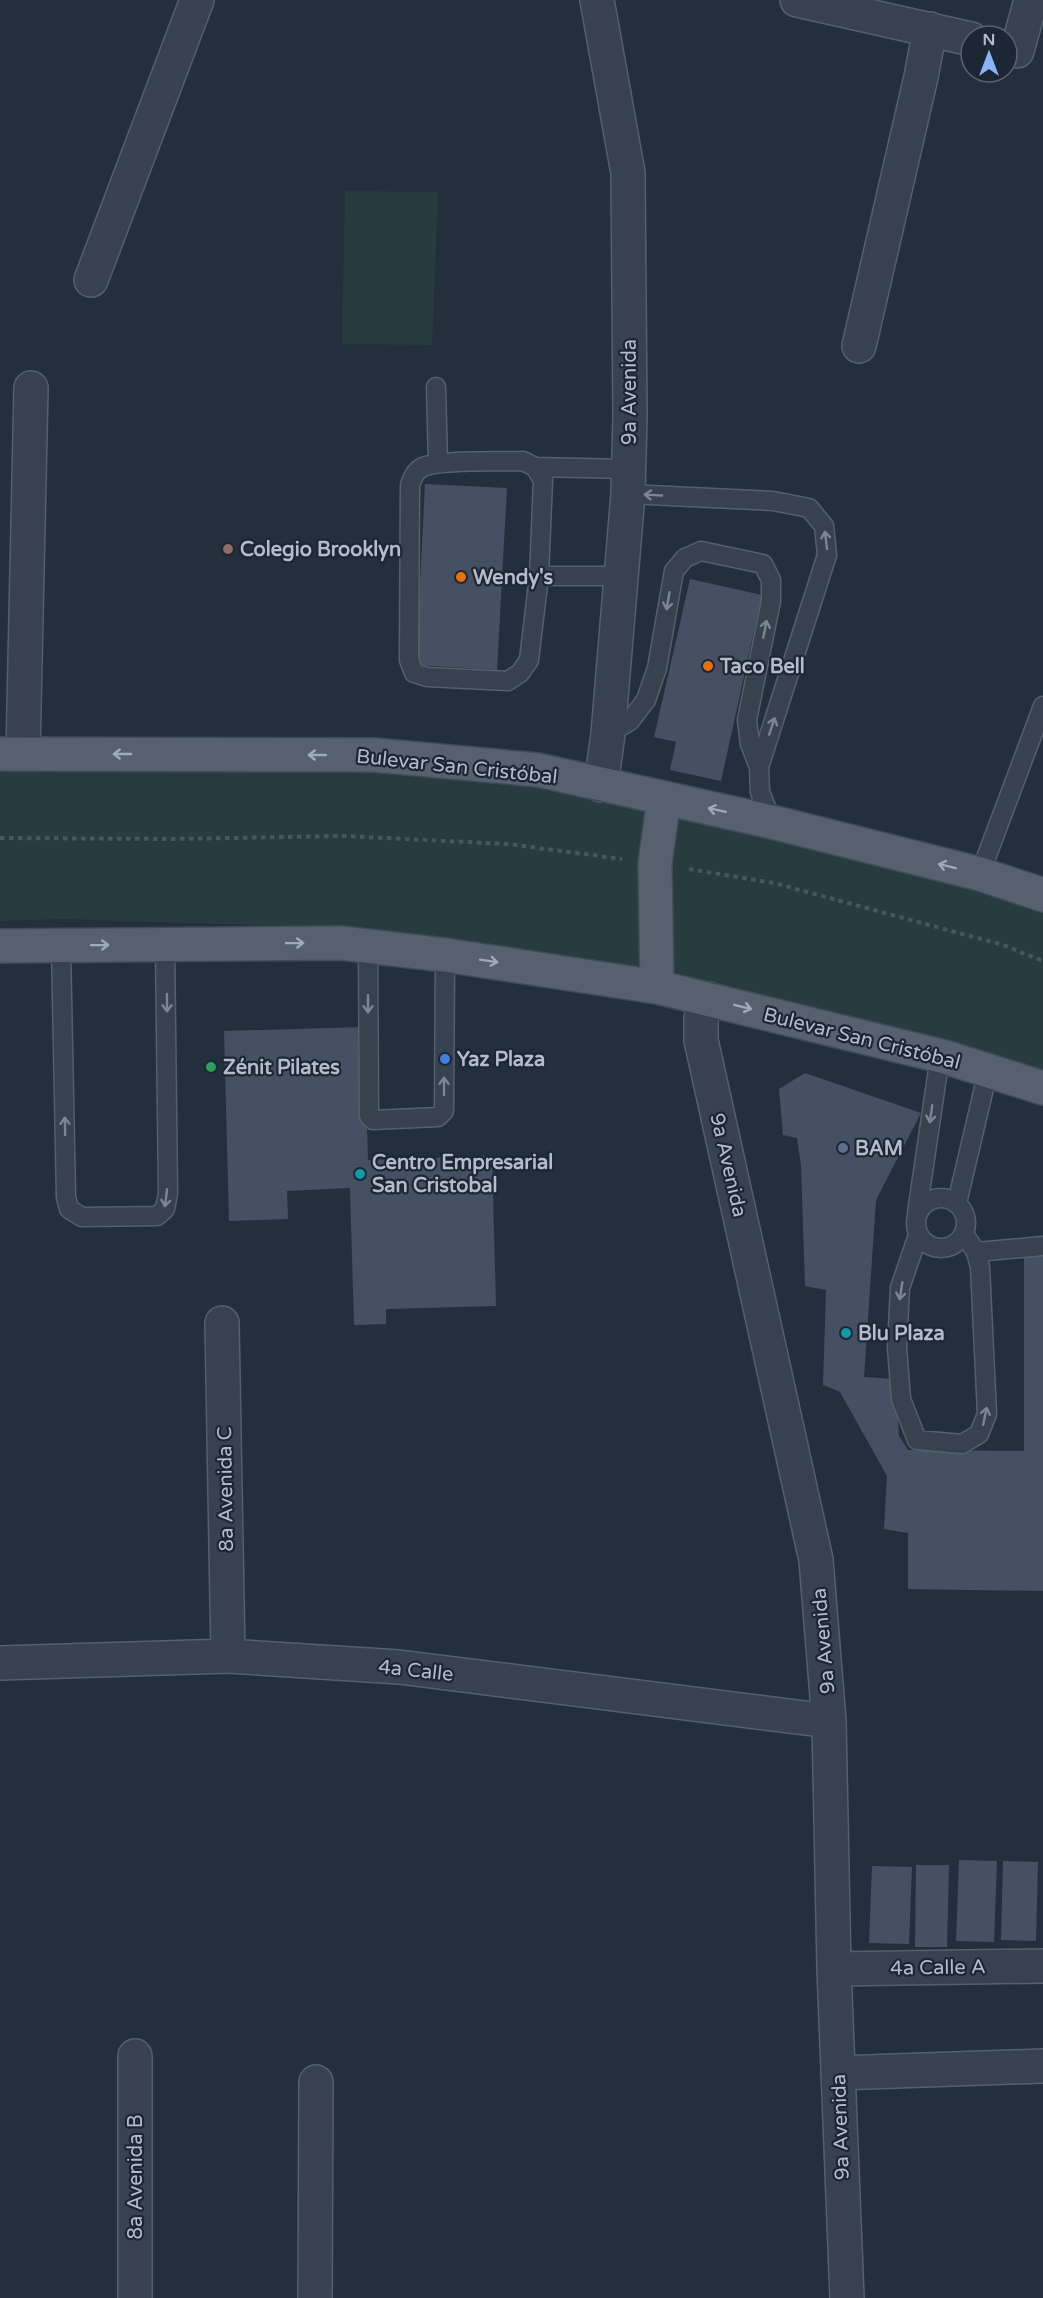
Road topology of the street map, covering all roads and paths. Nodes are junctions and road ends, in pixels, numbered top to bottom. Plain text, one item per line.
1 (197, 0) edge
2 (597, 0) edge
3 (797, 0) edge
4 (1031, 0) edge
5 (930, 29) junction
6 (959, 36) edge
7 (1022, 52) edge
8 (91, 280) dead end
9 (859, 346) dead end
10 (436, 387) dead end
11 (31, 388) dead end
12 (438, 463) junction
13 (535, 467) junction
14 (628, 481) junction
15 (539, 576) junction
16 (620, 576) junction
17 (1043, 706) edge
18 (608, 734) junction
19 (11, 753) edge
20 (759, 767) junction
21 (601, 785) junction
22 (664, 799) junction
23 (772, 822) junction
24 (0, 838) edge
25 (655, 863) junction
26 (980, 874) junction
27 (1043, 895) edge
28 (165, 945) junction
29 (0, 946) edge
30 (61, 946) junction
31 (368, 946) junction
32 (445, 955) junction
33 (1043, 961) edge
34 (657, 987) junction
35 (709, 999) junction
36 (940, 1056) junction
37 (988, 1071) junction
38 (1043, 1088) edge
39 (957, 1203) junction
40 (917, 1213) junction
41 (964, 1233) junction
42 (918, 1235) junction
43 (1043, 1246) edge
44 (976, 1252) junction
45 (222, 1323) dead end
46 (228, 1656) junction
47 (0, 1663) edge
48 (829, 1721) junction
49 (1043, 1966) edge
50 (834, 1969) junction
51 (135, 2056) dead end
52 (1043, 2066) edge
53 (838, 2073) junction
54 (316, 2082) dead end
55 (135, 2298) edge
56 (315, 2298) edge
57 (847, 2298) edge

1 - 8 street
2 - 14 street, 9a Avenida
3 - 5 street
4 - 7 street
5 - 6 street
5 - 9 street
10 - 12 lane
11 - 19 street
12 - 13 lane
12 - 15 lane
13 - 14 lane
13 - 15 lane
14 - 16 street, 9a Avenida
20 -> 14 lane
15 - 16 lane
16 - 18 street, 9a Avenida
17 - 26 lane
20 -> 18 lane
18 - 21 street, 9a Avenida
21 -> 19 main road, Bulevar San Cristóbal
20 - 23 lane
21 - 22 main road, Bulevar San Cristóbal
23 -> 22 main road, Bulevar San Cristóbal
22 - 25 main road
26 -> 23 main road, Bulevar San Cristóbal
24 - 25 path
25 - 33 path
25 - 34 main road
26 - 27 main road, Bulevar San Cristóbal
30 -> 28 main road, Bulevar San Cristóbal
28 -> 30 lane
28 -> 31 main road, Bulevar San Cristóbal
29 - 30 main road, Bulevar San Cristóbal
31 - 32 main road, Bulevar San Cristóbal
31 -> 32 lane
32 -> 34 main road, Bulevar San Cristóbal
34 - 35 main road, Bulevar San Cristóbal
35 -> 36 main road, Bulevar San Cristóbal
35 - 48 street, 9a Avenida
36 - 37 main road, Bulevar San Cristóbal
36 -> 40 lane
37 - 38 main road, Bulevar San Cristóbal
37 - 39 lane
39 - 40 lane
39 - 41 lane
40 - 42 lane
41 - 42 lane
41 - 44 lane
42 -> 44 lane
43 - 44 lane
45 - 46 street, 8a Avenida C
46 - 47 street, 4a Calle
46 - 48 street, 4a Calle
48 - 50 street, 9a Avenida
49 - 50 street, 4a Calle A
50 - 53 street, 9a Avenida
51 - 55 street, 8a Avenida B
52 - 53 street
53 - 57 street, 9a Avenida
54 - 56 street

